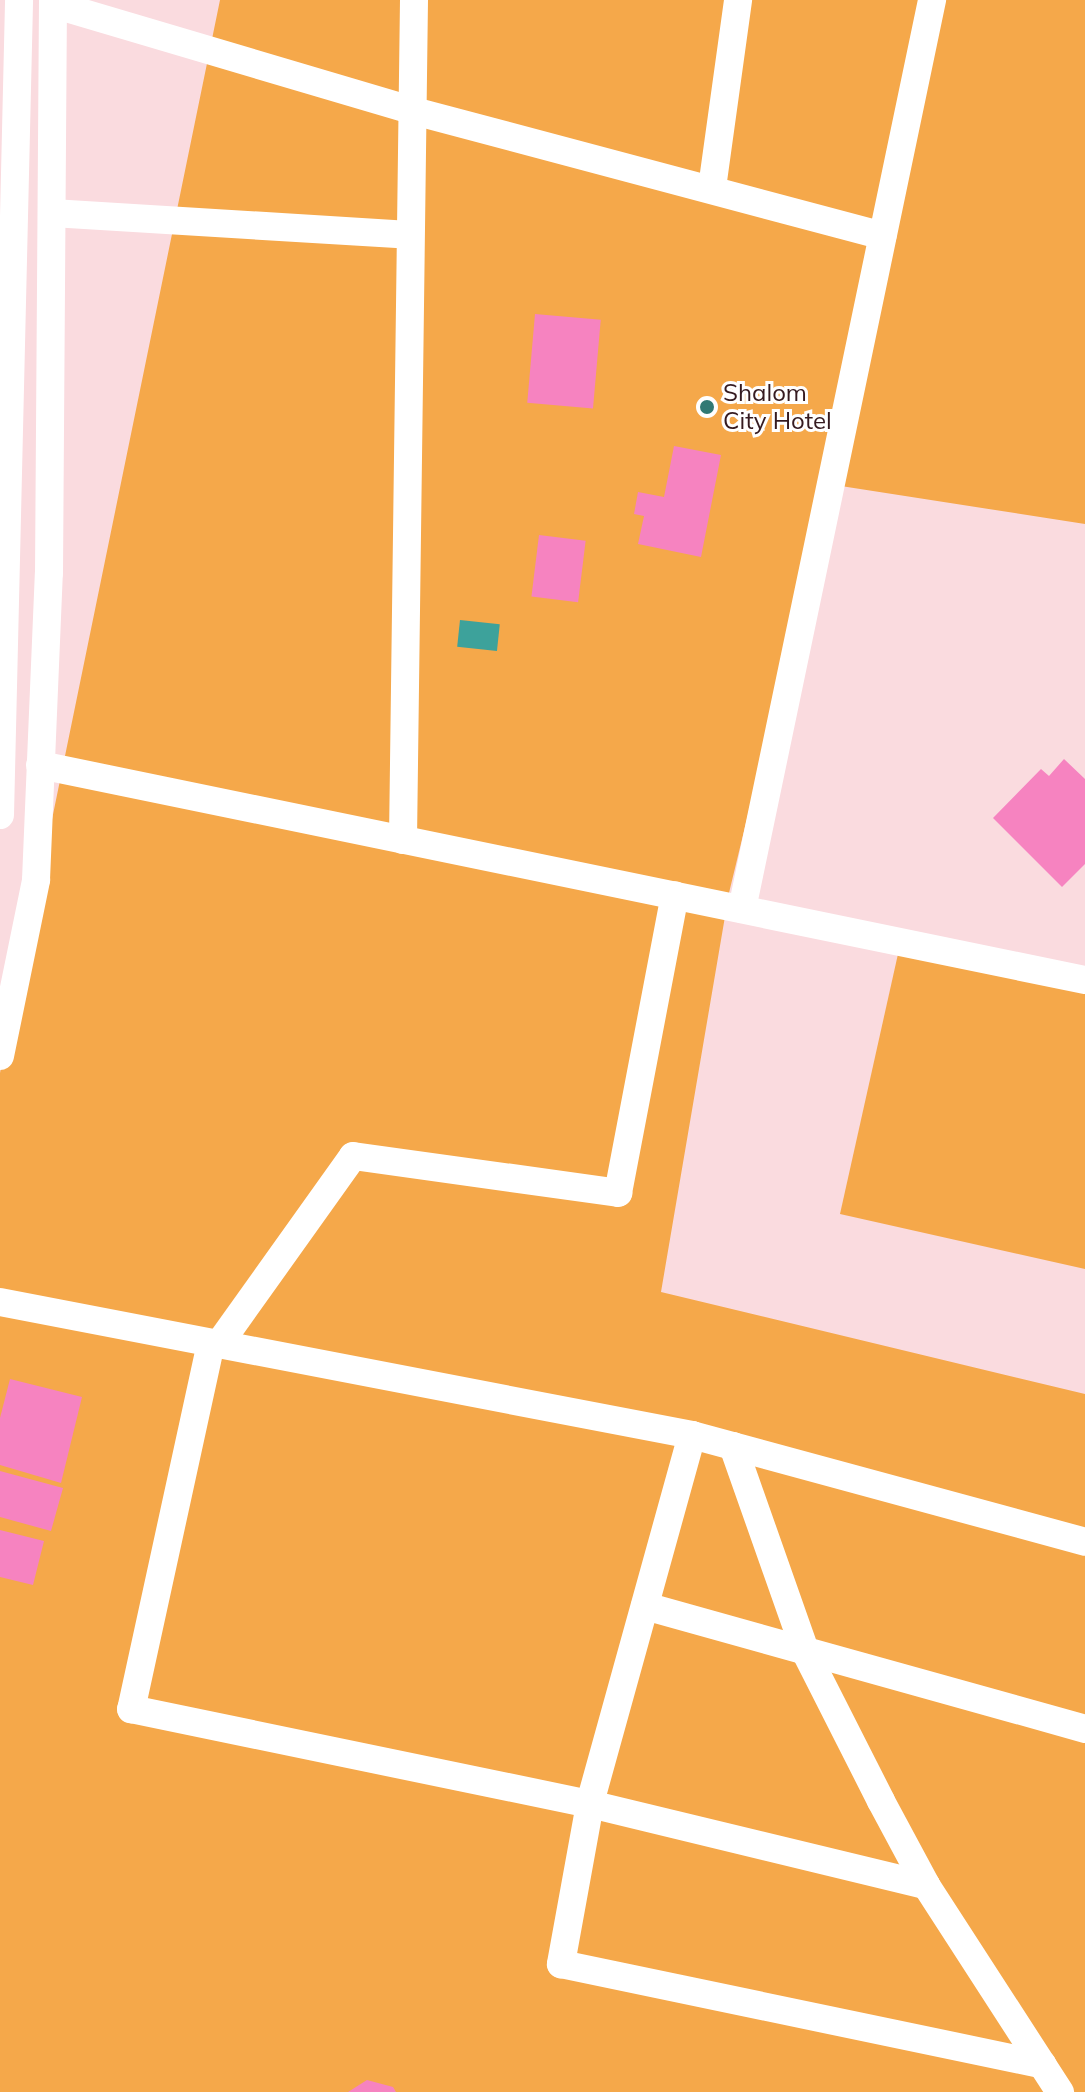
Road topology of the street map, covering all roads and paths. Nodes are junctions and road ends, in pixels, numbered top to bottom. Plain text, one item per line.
1 (19, 0) edge
2 (414, 0) edge
3 (738, 0) edge
4 (932, 0) edge
5 (53, 2) edge
6 (10, 28) edge
7 (410, 110) junction
8 (712, 188) junction
9 (52, 213) junction
10 (409, 235) junction
11 (883, 236) junction
12 (40, 765) junction
13 (0, 774) edge
14 (0, 815) edge
15 (403, 840) junction
16 (675, 895) junction
17 (742, 909) junction
18 (1085, 980) edge
19 (0, 1056) edge
20 (0, 1302) edge
21 (215, 1343) junction
22 (692, 1435) junction
23 (733, 1446) junction
24 (1085, 1542) edge
25 (645, 1606) junction
26 (805, 1651) junction
27 (1085, 1729) edge
28 (590, 1804) junction
29 (926, 1885) junction
30 (1043, 2065) junction
31 (1060, 2092) edge

1 - 6 street
2 - 7 street
3 - 8 street
4 - 11 street
5 - 7 street
5 - 9 street
6 - 13 street
7 - 8 street
7 - 10 street
8 - 11 street
9 - 10 street
9 - 12 street
10 - 15 street
11 - 17 street
12 - 15 street
12 - 19 street
13 - 14 street
15 - 16 street
16 - 17 street
16 - 21 street
17 - 18 street
20 - 21 street
21 - 22 street
21 - 28 street
22 - 23 street
22 - 25 street
23 - 24 street
23 - 26 street
25 - 26 street
25 - 28 street
26 - 27 street
26 - 29 street
28 - 29 street
28 - 30 street
29 - 30 street
30 - 31 street

